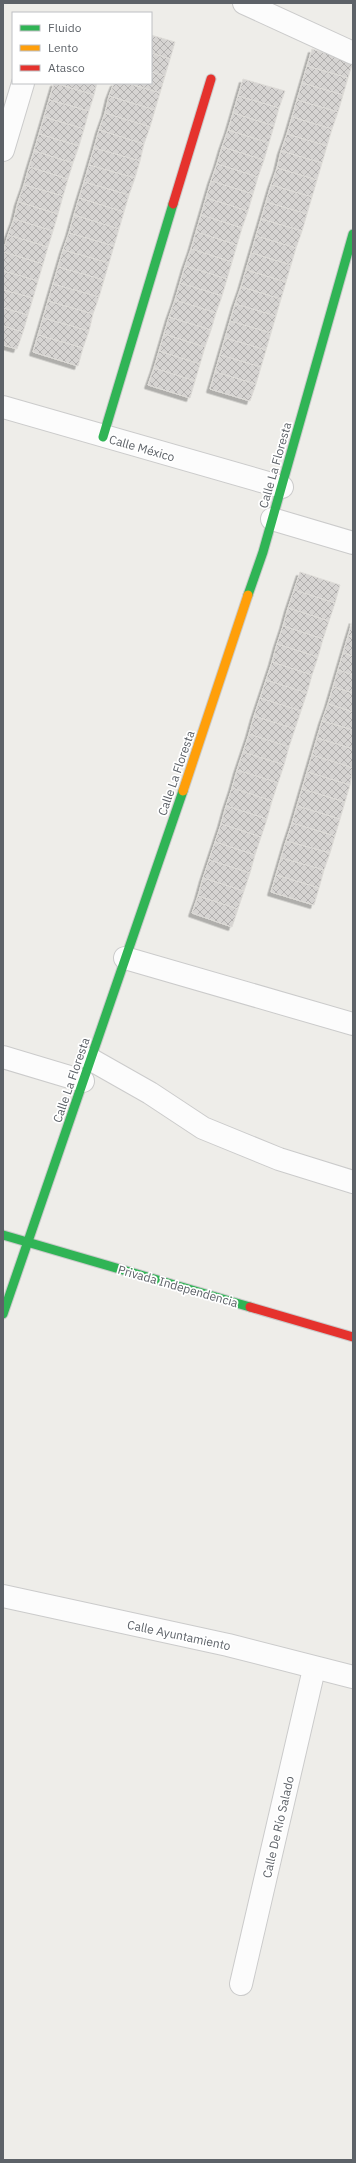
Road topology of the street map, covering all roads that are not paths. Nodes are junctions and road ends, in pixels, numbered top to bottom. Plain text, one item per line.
1 (244, 3) edge
2 (353, 52) edge
3 (211, 79) dead end
4 (23, 84) edge
5 (3, 150) edge
6 (353, 234) edge
7 (3, 407) edge
8 (103, 437) junction
9 (282, 487) junction
10 (272, 519) junction
11 (353, 543) edge
12 (125, 958) junction
13 (353, 1024) edge
14 (3, 1057) edge
15 (90, 1059) junction
16 (83, 1081) junction
17 (353, 1182) edge
18 (3, 1235) edge
19 (28, 1242) junction
20 (3, 1314) edge
21 (353, 1337) edge
22 (3, 1596) edge
23 (314, 1669) junction
24 (353, 1677) edge
25 (241, 1984) dead end

1 - 2 street
3 - 8 street
4 - 5 street
6 - 9 street, Calle La Floresta
7 - 8 street, Calle México
8 - 9 street, Calle México
9 - 10 street, Calle La Floresta
10 - 11 street
10 - 12 street, Calle La Floresta
12 - 13 street
12 - 15 street, Calle La Floresta
14 - 16 street
15 - 16 street, Calle La Floresta
15 - 17 street
16 - 19 street, Calle La Floresta
18 - 19 street, Privada Independencia
19 - 20 street, Calle La Floresta
19 - 21 street, Privada Independencia
22 - 23 street, Calle Ayuntamiento
23 - 24 street, Calle Ayuntamiento
23 - 25 street, Calle De Río Salado

